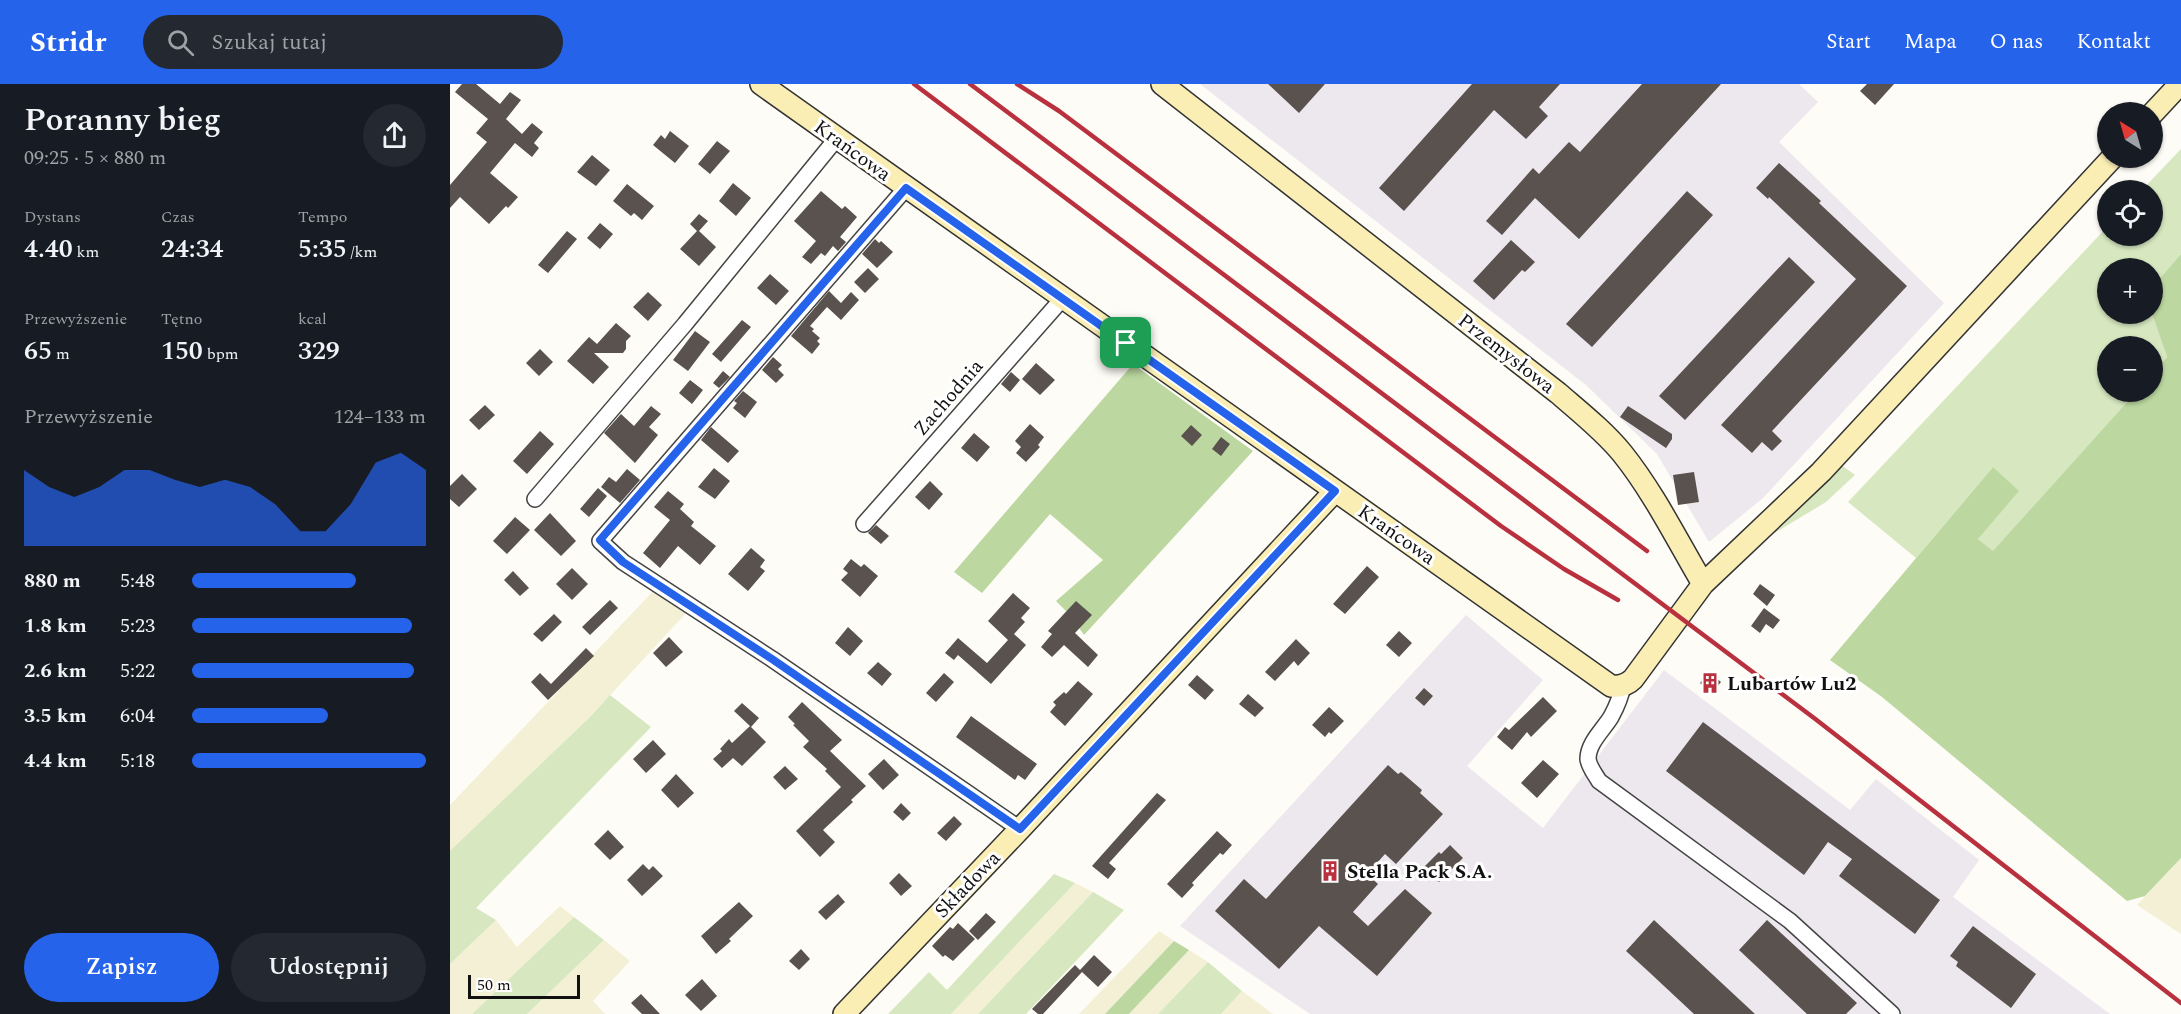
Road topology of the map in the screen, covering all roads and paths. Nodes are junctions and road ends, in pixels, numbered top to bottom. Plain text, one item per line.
1 (761, 84) edge
2 (1162, 84) edge
3 (2180, 84) edge
4 (2163, 102) edge
5 (837, 138) junction
6 (2103, 168) edge
7 (906, 188) junction
8 (1063, 298) junction
9 (1335, 491) junction
10 (535, 499) dead end
11 (864, 524) dead end
12 (1703, 584) junction
13 (1623, 685) junction
14 (1020, 829) junction
15 (843, 1014) edge
16 (1892, 1014) edge

1 - 5 street, Krańcowa
2 - 12 street, Przemysłowa
3 - 4 street
5 - 7 street, Krańcowa
5 - 10 street
6 - 12 street
7 - 8 street, Krańcowa
7 - 14 street
8 - 9 street, Krańcowa
8 - 11 street, Zachodnia
9 - 13 street, Krańcowa
9 - 14 street, Składowa
12 - 13 street
13 - 16 street
14 - 15 street, Składowa

